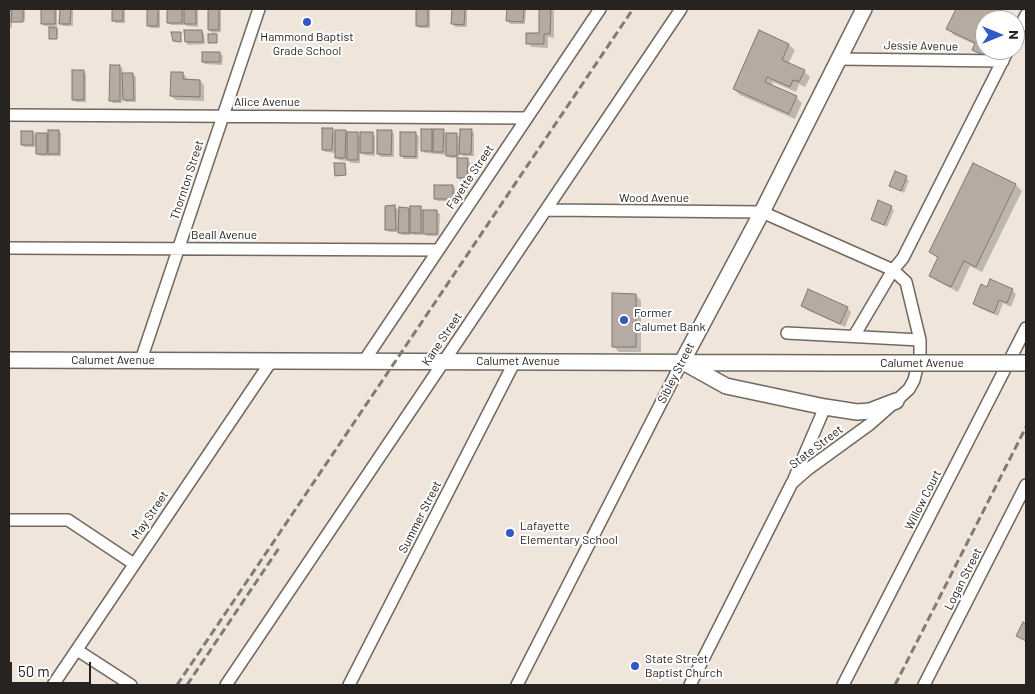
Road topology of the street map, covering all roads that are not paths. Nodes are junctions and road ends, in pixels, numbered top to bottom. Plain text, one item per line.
1 (259, 9) edge
2 (600, 9) edge
3 (681, 9) edge
4 (864, 9) edge
5 (838, 59) junction
6 (1003, 61) joint
7 (9, 115) edge
8 (223, 116) junction
9 (526, 118) junction
10 (546, 210) junction
11 (762, 212) junction
12 (9, 248) edge
13 (179, 248) junction
14 (438, 250) junction
15 (893, 270) junction
16 (1026, 328) edge
17 (786, 333) dead end
18 (854, 336) junction
19 (920, 340) junction
20 (9, 360) edge
21 (141, 360) junction
22 (272, 360) junction
23 (364, 361) junction
24 (444, 361) junction
25 (515, 361) junction
26 (682, 362) junction
27 (1026, 363) edge
28 (896, 401) junction
29 (825, 407) junction
30 (792, 483) junction
31 (1026, 485) edge
32 (9, 520) edge
33 (134, 564) junction
34 (77, 650) junction
35 (53, 685) edge
36 (131, 685) edge
37 (226, 685) edge
38 (349, 685) edge
39 (517, 685) edge
40 (690, 685) edge
41 (844, 685) edge
42 (924, 685) edge

1 - 8 street, Thornton Street
2 - 9 street, Fayette Street
3 - 10 street, Kane Street
4 - 5 main road, Sibley Street
5 - 6 street, Jessie Avenue
5 - 11 main road, Sibley Street
6 - 15 street
7 - 8 street, Alice Avenue
8 - 9 street, Alice Avenue
8 - 13 street, Thornton Street
9 - 14 street, Fayette Street
10 - 11 street, Wood Avenue
10 - 24 street, Kane Street
11 - 15 street
11 - 26 main road, Sibley Street
12 - 13 street, Beall Avenue
13 - 14 street, Beall Avenue
13 - 21 street, Thornton Street
14 - 23 street, Fayette Street
15 - 18 street
15 - 19 street, State Street
16 - 41 street, Willow Court
17 - 18 street, Calumet Avenue
18 - 19 street, Calumet Avenue
19 - 28 street, State Street
20 - 21 main road, Calumet Avenue
21 - 22 main road, Calumet Avenue
22 - 23 main road, Calumet Avenue
22 - 33 street, May Street
23 - 24 main road, Calumet Avenue
24 - 25 main road, Calumet Avenue
24 - 37 street, Kane Street
25 - 26 main road, Calumet Avenue
25 - 38 street, Summer Street
26 - 27 main road, Calumet Avenue, bridge
26 - 29 main road
26 - 39 street, Sibley Street
28 - 29 main road
28 - 30 street, State Street
29 - 30 street
30 - 40 street, State Street
31 - 42 street, Logan Street
32 - 33 street
33 - 34 street, May Street
34 - 35 street, May Street
34 - 36 street

